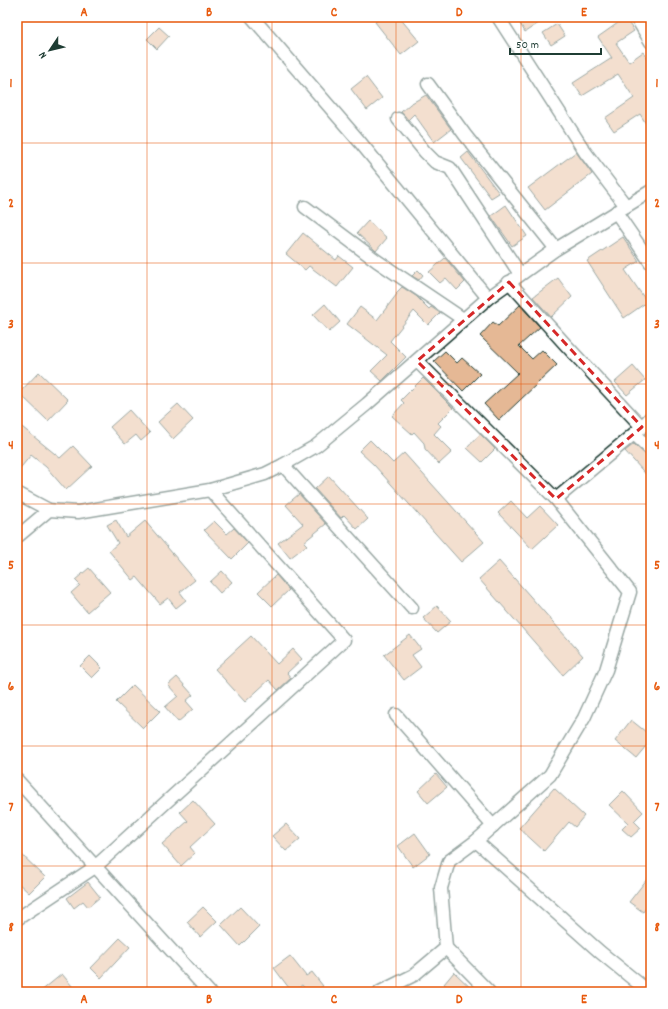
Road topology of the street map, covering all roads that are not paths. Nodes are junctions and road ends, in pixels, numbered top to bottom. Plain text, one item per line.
1 (252, 17) edge
2 (498, 17) edge
3 (636, 17) edge
4 (651, 42) edge
5 (428, 84) dead end
6 (398, 118) dead end
7 (651, 191) edge
8 (305, 207) dead end
9 (621, 209) junction
10 (556, 249) junction
11 (651, 263) edge
12 (520, 274) junction
13 (509, 282) junction
14 (488, 298) junction
15 (463, 319) junction
16 (417, 361) junction
17 (651, 417) edge
18 (638, 430) junction
19 (651, 450) edge
20 (283, 465) junction
21 (210, 490) junction
22 (17, 493) edge
23 (556, 500) junction
24 (49, 510) junction
25 (17, 537) edge
26 (412, 608) dead end
27 (396, 715) dead end
28 (17, 780) edge
29 (493, 826) junction
30 (476, 841) junction
31 (95, 867) junction
32 (17, 919) edge
33 (446, 948) junction
34 (209, 992) edge
35 (380, 992) edge
36 (489, 992) edge
37 (649, 992) edge

1 - 14 street
2 - 9 street
3 - 4 street
5 - 10 street
6 - 12 street
7 - 9 street
8 - 15 street
9 - 10 street
9 - 11 street
10 - 12 street
12 - 13 street
13 - 14 street
13 - 18 street
14 - 15 street
15 - 16 street
16 - 20 street
16 - 23 street
17 - 18 street
18 - 19 street
18 - 23 street
20 - 21 street
20 - 26 street
21 - 24 street
21 - 31 street
22 - 24 street
23 - 29 street
24 - 25 street
27 - 29 street
28 - 31 street
29 - 30 street
30 - 33 street
30 - 37 street
31 - 32 street
31 - 34 street
33 - 35 street
33 - 36 street

